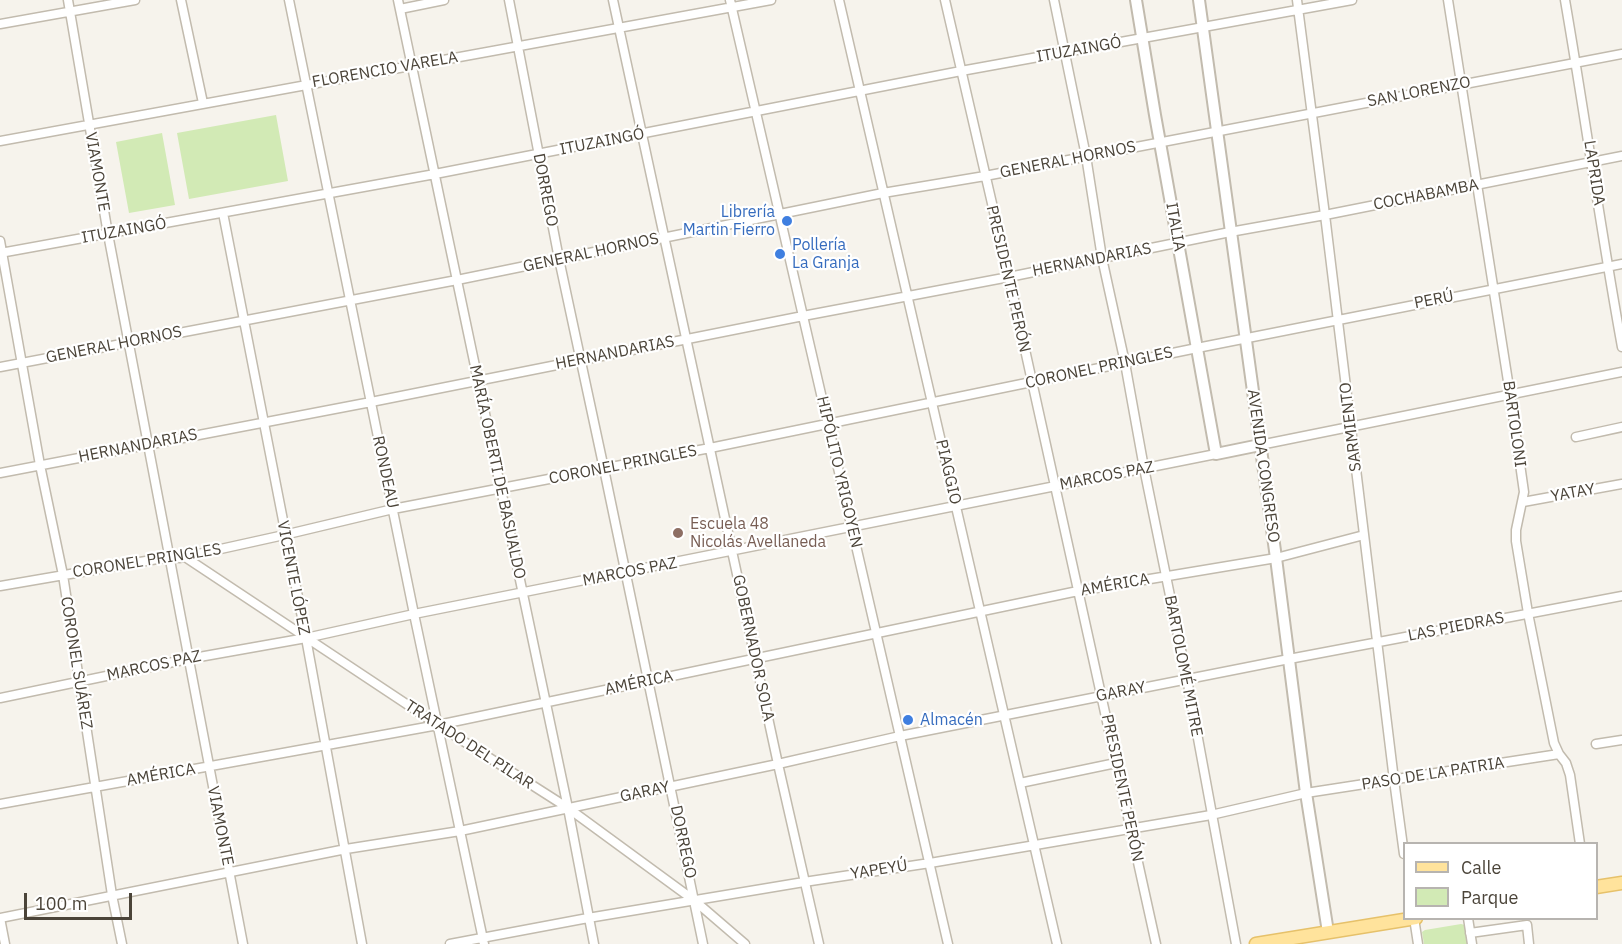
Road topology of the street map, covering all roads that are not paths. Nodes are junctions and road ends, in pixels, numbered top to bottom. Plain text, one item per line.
1 (68, 0) edge
2 (135, 0) edge
3 (182, 0) edge
4 (289, 0) edge
5 (444, 0) edge
6 (509, 0) edge
7 (613, 0) edge
8 (771, 0) edge
9 (838, 0) edge
10 (945, 0) edge
11 (1054, 0) edge
12 (1136, 0) edge
13 (1199, 0) edge
14 (1297, 0) edge
15 (1352, 0) edge
16 (1448, 0) edge
17 (1565, 0) edge
18 (399, 4) edge
19 (731, 4) edge
20 (1299, 10) junction
21 (70, 12) junction
22 (0, 24) edge
23 (1203, 27) junction
24 (619, 28) junction
25 (1142, 38) junction
26 (518, 46) junction
27 (1064, 52) junction
28 (1622, 54) edge
29 (1576, 63) junction
30 (412, 66) junction
31 (961, 71) junction
32 (1461, 84) junction
33 (306, 85) junction
34 (860, 91) junction
35 (203, 103) junction
36 (756, 111) junction
37 (1312, 113) junction
38 (89, 124) junction
39 (1217, 131) junction
40 (642, 134) junction
41 (0, 141) edge
42 (1160, 142) junction
43 (538, 154) junction
44 (1086, 156) junction
45 (1622, 156) edge
46 (1592, 162) junction
47 (435, 174) junction
48 (985, 176) junction
49 (1477, 185) junction
50 (883, 193) junction
51 (328, 194) junction
52 (222, 213) junction
53 (780, 214) junction
54 (1325, 215) junction
55 (1230, 232) junction
56 (108, 234) junction
57 (664, 238) junction
58 (0, 241) edge
59 (1178, 243) junction
60 (1, 253) edge
61 (1102, 258) junction
62 (559, 259) junction
63 (1622, 264) edge
64 (1607, 266) junction
65 (1009, 277) junction
66 (457, 280) junction
67 (1493, 288) junction
68 (907, 296) junction
69 (350, 300) junction
70 (803, 316) junction
71 (1338, 320) junction
72 (243, 321) junction
73 (1245, 338) junction
74 (686, 339) junction
75 (128, 343) junction
76 (1622, 347) edge
77 (1197, 348) junction
78 (580, 361) junction
79 (22, 362) junction
80 (1125, 363) junction
81 (0, 367) edge
82 (1622, 372) edge
83 (478, 381) junction
84 (1032, 382) junction
85 (1510, 394) junction
86 (371, 402) junction
87 (932, 402) junction
88 (263, 423) junction
89 (828, 424) junction
90 (1351, 427) junction
91 (1622, 427) edge
92 (1576, 437) dead end
93 (148, 445) junction
94 (1260, 445) junction
95 (710, 448) junction
96 (1216, 454) junction
97 (40, 465) junction
98 (1144, 468) junction
99 (604, 469) junction
100 (0, 472) edge
101 (1622, 484) edge
102 (1055, 486) junction
103 (501, 489) junction
104 (1523, 502) junction
105 (956, 506) junction
106 (393, 509) junction
107 (852, 527) junction
108 (285, 535) junction
109 (1364, 535) junction
110 (732, 551) junction
111 (169, 557) junction
112 (185, 557) junction
113 (1276, 558) junction
114 (625, 573) junction
115 (63, 575) junction
116 (1166, 576) junction
117 (0, 586) edge
118 (1078, 591) junction
119 (523, 593) junction
120 (1622, 596) edge
121 (980, 611) junction
122 (414, 614) junction
123 (1528, 614) junction
124 (876, 633) junction
125 (306, 638) junction
126 (1377, 642) junction
127 (188, 659) junction
128 (756, 659) junction
129 (1289, 659) junction
130 (1187, 679) junction
131 (648, 681) junction
132 (78, 682) junction
133 (1101, 696) junction
134 (0, 698) edge
135 (546, 703) junction
136 (1004, 716) junction
137 (438, 725) junction
138 (900, 736) junction
139 (1622, 740) edge
140 (1596, 744) dead end
141 (325, 746) junction
142 (1559, 754) junction
143 (1116, 763) junction
144 (778, 764) junction
145 (209, 767) junction
146 (1394, 780) junction
147 (1020, 783) junction
148 (96, 786) junction
149 (671, 786) junction
150 (1306, 793) junction
151 (0, 804) edge
152 (568, 808) junction
153 (1211, 814) junction
154 (1131, 828) junction
155 (460, 831) junction
156 (1580, 842) edge
157 (1034, 845) junction
158 (1403, 848) edge
159 (346, 849) junction
160 (930, 863) junction
161 (229, 872) junction
162 (804, 882) junction
163 (1622, 883) edge
164 (1598, 887) edge
165 (112, 895) junction
166 (695, 901) junction
167 (0, 918) edge
168 (588, 918) junction
169 (1408, 920) edge
170 (1415, 920) edge
171 (1468, 920) edge
172 (1328, 932) junction
173 (1470, 933) junction
174 (483, 941) edge
175 (4, 944) edge
176 (122, 944) edge
177 (243, 944) edge
178 (362, 944) edge
179 (450, 944) edge
180 (594, 944) edge
181 (703, 944) edge
182 (745, 944) edge
183 (819, 944) edge
184 (948, 944) edge
185 (1057, 944) edge
186 (1156, 944) edge
187 (1236, 944) edge
188 (1256, 944) edge
189 (1418, 944) edge
190 (1472, 944) edge
191 (1530, 944) edge

1 - 21 street, VIAMONTE
2 - 21 street
3 - 35 street
4 - 33 street, RONDEAU
5 - 18 street
6 - 26 street, DORREGO
7 - 24 street, GOBERNADOR SOLA
8 - 19 street, FLORENCIO VARELA
9 - 34 street, PIAGGIO
10 - 31 street, PRESIDENTE PERÓN
11 - 27 street, BARTOLOMÉ MITRE
12 - 25 street, ITALIA
13 - 23 street, AVENIDA CONGRESO
14 - 20 street, SARMIENTO
15 - 20 street, ITUZAINGÓ
16 - 32 street, BARTOLONI
17 - 29 street, LAPRIDA
18 - 30 street, MARÍA OBERTI DE BASUALDO
19 - 24 street, FLORENCIO VARELA
19 - 36 street, HIPÓLITO YRIGOYEN
20 - 23 street, ITUZAINGÓ
20 - 37 street, SARMIENTO
21 - 22 street
21 - 38 street, VIAMONTE
23 - 25 street, ITUZAINGÓ
23 - 39 street, AVENIDA CONGRESO
24 - 26 street, FLORENCIO VARELA
24 - 40 street, GOBERNADOR SOLA
25 - 27 street, ITUZAINGÓ
25 - 42 street, ITALIA
26 - 30 street, FLORENCIO VARELA
26 - 43 street, DORREGO
27 - 31 street, ITUZAINGÓ
27 - 44 street, BARTOLOMÉ MITRE
28 - 29 street, SAN LORENZO
29 - 32 street, SAN LORENZO
29 - 46 street, LAPRIDA
30 - 33 street, FLORENCIO VARELA
30 - 47 street, MARÍA OBERTI DE BASUALDO
31 - 34 street, ITUZAINGÓ
31 - 48 street, PRESIDENTE PERÓN
32 - 37 street, SAN LORENZO
32 - 49 street, BARTOLONI
33 - 35 street, FLORENCIO VARELA
33 - 51 street, RONDEAU
34 - 36 street, ITUZAINGÓ
34 - 50 street, PIAGGIO
35 - 38 street, FLORENCIO VARELA
36 - 40 street, ITUZAINGÓ
36 - 53 street, HIPÓLITO YRIGOYEN
37 - 39 street, SAN LORENZO
37 - 54 street, SARMIENTO
38 - 41 street, FLORENCIO VARELA
38 - 56 street, VIAMONTE
39 - 42 street, GENERAL HORNOS
39 - 55 street, AVENIDA CONGRESO
40 - 43 street, ITUZAINGÓ
40 - 57 street, GOBERNADOR SOLA
42 - 44 street, GENERAL HORNOS
42 - 59 street, ITALIA
43 - 47 street, ITUZAINGÓ
43 - 62 street, DORREGO
44 - 48 street, GENERAL HORNOS
44 - 61 street, BARTOLOMÉ MITRE
45 - 46 street, COCHABAMBA
46 - 49 street, COCHABAMBA
46 - 64 street, LAPRIDA
47 - 51 street, ITUZAINGÓ
47 - 66 street, MARÍA OBERTI DE BASUALDO
48 - 50 street, GENERAL HORNOS
48 - 65 street, PRESIDENTE PERÓN
49 - 54 street, COCHABAMBA
49 - 67 street, BARTOLONI
50 - 53 street, GENERAL HORNOS
50 - 68 street, PIAGGIO
51 - 52 street, ITUZAINGÓ
51 - 69 street, RONDEAU
52 - 56 street, ITUZAINGÓ
52 - 72 street, VICENTE LÓPEZ
53 - 57 street, GENERAL HORNOS
53 - 70 street, HIPÓLITO YRIGOYEN
54 - 55 street, COCHABAMBA
54 - 71 street, SARMIENTO
55 - 59 street, HERNANDARIAS
55 - 73 street, AVENIDA CONGRESO
56 - 60 street, ITUZAINGÓ
56 - 75 street, VIAMONTE
57 - 62 street, GENERAL HORNOS
57 - 74 street, GOBERNADOR SOLA
58 - 60 street, CORONEL SUÁREZ
59 - 61 street, HERNANDARIAS
59 - 77 street, ITALIA
60 - 79 street, CORONEL SUÁREZ
61 - 65 street, HERNANDARIAS
61 - 80 street, BARTOLOMÉ MITRE
62 - 66 street, GENERAL HORNOS
62 - 78 street, DORREGO
63 - 64 street, PERÚ
64 - 67 street, PERÚ
64 - 76 street, LAPRIDA
65 - 68 street, HERNANDARIAS
65 - 84 street, PRESIDENTE PERÓN
66 - 69 street, GENERAL HORNOS
66 - 83 street, MARÍA OBERTI DE BASUALDO
67 - 71 street, PERÚ
67 - 85 street, BARTOLONI
68 - 70 street, HERNANDARIAS
68 - 87 street, PIAGGIO
69 - 72 street, GENERAL HORNOS
69 - 86 street, RONDEAU
70 - 74 street, HERNANDARIAS
70 - 89 street, HIPÓLITO YRIGOYEN
71 - 73 street, PERÚ
71 - 90 street, SARMIENTO
72 - 75 street, GENERAL HORNOS
72 - 88 street, VICENTE LÓPEZ
73 - 77 street, CORONEL PRINGLES
73 - 94 street, AVENIDA CONGRESO
74 - 78 street, HERNANDARIAS
74 - 95 street, GOBERNADOR SOLA
75 - 79 street, GENERAL HORNOS
75 - 93 street, VIAMONTE
77 - 80 street, CORONEL PRINGLES
77 - 96 street, ITALIA
78 - 83 street, HERNANDARIAS
78 - 99 street, DORREGO
79 - 81 street, GENERAL HORNOS
79 - 97 street, CORONEL SUÁREZ
80 - 84 street, CORONEL PRINGLES
80 - 98 street, BARTOLOMÉ MITRE
82 - 85 street
83 - 86 street, HERNANDARIAS
83 - 103 street, MARÍA OBERTI DE BASUALDO
84 - 87 street, CORONEL PRINGLES
84 - 102 street, PRESIDENTE PERÓN
85 - 90 street
85 - 104 street, BARTOLONI
86 - 88 street, HERNANDARIAS
86 - 106 street, RONDEAU
87 - 89 street, CORONEL PRINGLES
87 - 105 street, PIAGGIO
88 - 93 street, HERNANDARIAS
88 - 108 street, VICENTE LÓPEZ
89 - 95 street, CORONEL PRINGLES
89 - 107 street, HIPÓLITO YRIGOYEN
90 - 94 street
90 - 109 street, SARMIENTO
91 - 92 street
93 - 97 street, HERNANDARIAS
93 - 111 street, VIAMONTE
94 - 96 street, MARCOS PAZ
94 - 113 street, AVENIDA CONGRESO
95 - 99 street, CORONEL PRINGLES
95 - 110 street, GOBERNADOR SOLA
96 - 98 street, MARCOS PAZ
97 - 100 street, HERNANDARIAS
97 - 115 street, CORONEL SUÁREZ
98 - 102 street, MARCOS PAZ
98 - 116 street, BARTOLOMÉ MITRE
99 - 103 street, CORONEL PRINGLES
99 - 114 street, DORREGO
101 - 104 street, YATAY
102 - 105 street, MARCOS PAZ
102 - 118 street, PRESIDENTE PERÓN
103 - 106 street, CORONEL PRINGLES
103 - 119 street, MARÍA OBERTI DE BASUALDO
104 - 123 street, BARTOLONI
105 - 107 street, MARCOS PAZ
105 - 121 street, PIAGGIO
106 - 108 street, CORONEL PRINGLES
106 - 122 street, RONDEAU
107 - 110 street, MARCOS PAZ
107 - 124 street, HIPÓLITO YRIGOYEN
108 - 112 street, CORONEL PRINGLES
108 - 125 street, VICENTE LÓPEZ
109 - 113 street
109 - 126 street, SARMIENTO
110 - 114 street, MARCOS PAZ
110 - 128 street, GOBERNADOR SOLA
111 - 112 street, CORONEL PRINGLES
111 - 115 street, CORONEL PRINGLES
111 - 127 street, VIAMONTE
112 - 125 street, TRATADO DEL PILAR
113 - 116 street, AMÉRICA
113 - 129 street, AVENIDA CONGRESO
114 - 119 street, MARCOS PAZ
114 - 131 street, DORREGO
115 - 117 street, CORONEL PRINGLES
115 - 132 street, CORONEL SUÁREZ
116 - 118 street, AMÉRICA
116 - 130 street, BARTOLOMÉ MITRE
118 - 121 street, AMÉRICA
118 - 133 street, PRESIDENTE PERÓN
119 - 122 street, MARCOS PAZ
119 - 135 street, MARÍA OBERTI DE BASUALDO
120 - 123 street, LAS PIEDRAS
121 - 124 street, AMÉRICA
121 - 136 street, PIAGGIO
122 - 125 street, MARCOS PAZ
122 - 137 street, RONDEAU
123 - 126 street, LAS PIEDRAS
123 - 142 street, BARTOLONI
124 - 128 street, AMÉRICA
124 - 138 street, HIPÓLITO YRIGOYEN
125 - 127 street, MARCOS PAZ
125 - 137 street, TRATADO DEL PILAR
125 - 141 street, VICENTE LÓPEZ
126 - 129 street, LAS PIEDRAS
126 - 146 street, SARMIENTO
127 - 132 street, MARCOS PAZ
127 - 145 street, VIAMONTE
128 - 131 street, AMÉRICA
128 - 144 street, GOBERNADOR SOLA
129 - 130 street, GARAY
129 - 150 street, AVENIDA CONGRESO
130 - 133 street, GARAY
130 - 153 street, BARTOLOMÉ MITRE
131 - 135 street, AMÉRICA
131 - 149 street, DORREGO
132 - 134 street, MARCOS PAZ
132 - 148 street, CORONEL SUÁREZ
133 - 136 street, GARAY
133 - 143 street, PRESIDENTE PERÓN
135 - 137 street, AMÉRICA
135 - 152 street, MARÍA OBERTI DE BASUALDO
136 - 138 street, GARAY
136 - 147 street, PIAGGIO
137 - 141 street, AMÉRICA
137 - 152 street, TRATADO DEL PILAR
137 - 155 street, RONDEAU
138 - 144 street, GARAY
138 - 160 street, HIPÓLITO YRIGOYEN
139 - 140 street
141 - 145 street, AMÉRICA
141 - 159 street, VICENTE LÓPEZ
142 - 146 street, PASO DE LA PATRIA
142 - 156 street, BARTOLONI
143 - 147 street
143 - 154 street, PRESIDENTE PERÓN
144 - 149 street, GARAY
144 - 162 street, GOBERNADOR SOLA
145 - 148 street, AMÉRICA
145 - 161 street, VIAMONTE
146 - 150 street, PASO DE LA PATRIA
146 - 158 street, SARMIENTO
147 - 157 street, PIAGGIO
148 - 151 street, AMÉRICA
148 - 165 street, CORONEL SUÁREZ
149 - 152 street, GARAY
149 - 166 street, DORREGO
150 - 153 street, YAPEYÚ
150 - 172 street, AVENIDA CONGRESO
152 - 155 street, GARAY
152 - 166 street, TRATADO DEL PILAR
152 - 168 street, MARÍA OBERTI DE BASUALDO
153 - 154 street, YAPEYÚ
153 - 187 street, BARTOLOMÉ MITRE
154 - 157 street, YAPEYÚ
154 - 186 street, PRESIDENTE PERÓN
155 - 159 street, GARAY
155 - 174 street, RONDEAU
157 - 160 street, YAPEYÚ
157 - 185 street, PIAGGIO
159 - 161 street, GARAY
159 - 178 street, VICENTE LÓPEZ
160 - 162 street, YAPEYÚ
160 - 184 street, HIPÓLITO YRIGOYEN
161 - 165 street, GARAY
161 - 177 street, VIAMONTE
162 - 166 street, YAPEYÚ
162 - 183 street, GOBERNADOR SOLA
163 - 164 main road
165 - 167 street, GARAY
165 - 176 street, CORONEL SUÁREZ
166 - 168 street, YAPEYÚ
166 - 181 street, DORREGO
166 - 182 street, TRATADO DEL PILAR
167 - 175 street
168 - 174 street, YAPEYÚ
168 - 180 street, MARÍA OBERTI DE BASUALDO
169 - 172 main road
170 - 189 street
171 - 173 street
172 - 188 main road
173 - 190 street
173 - 191 street
174 - 179 street, YAPEYÚ

